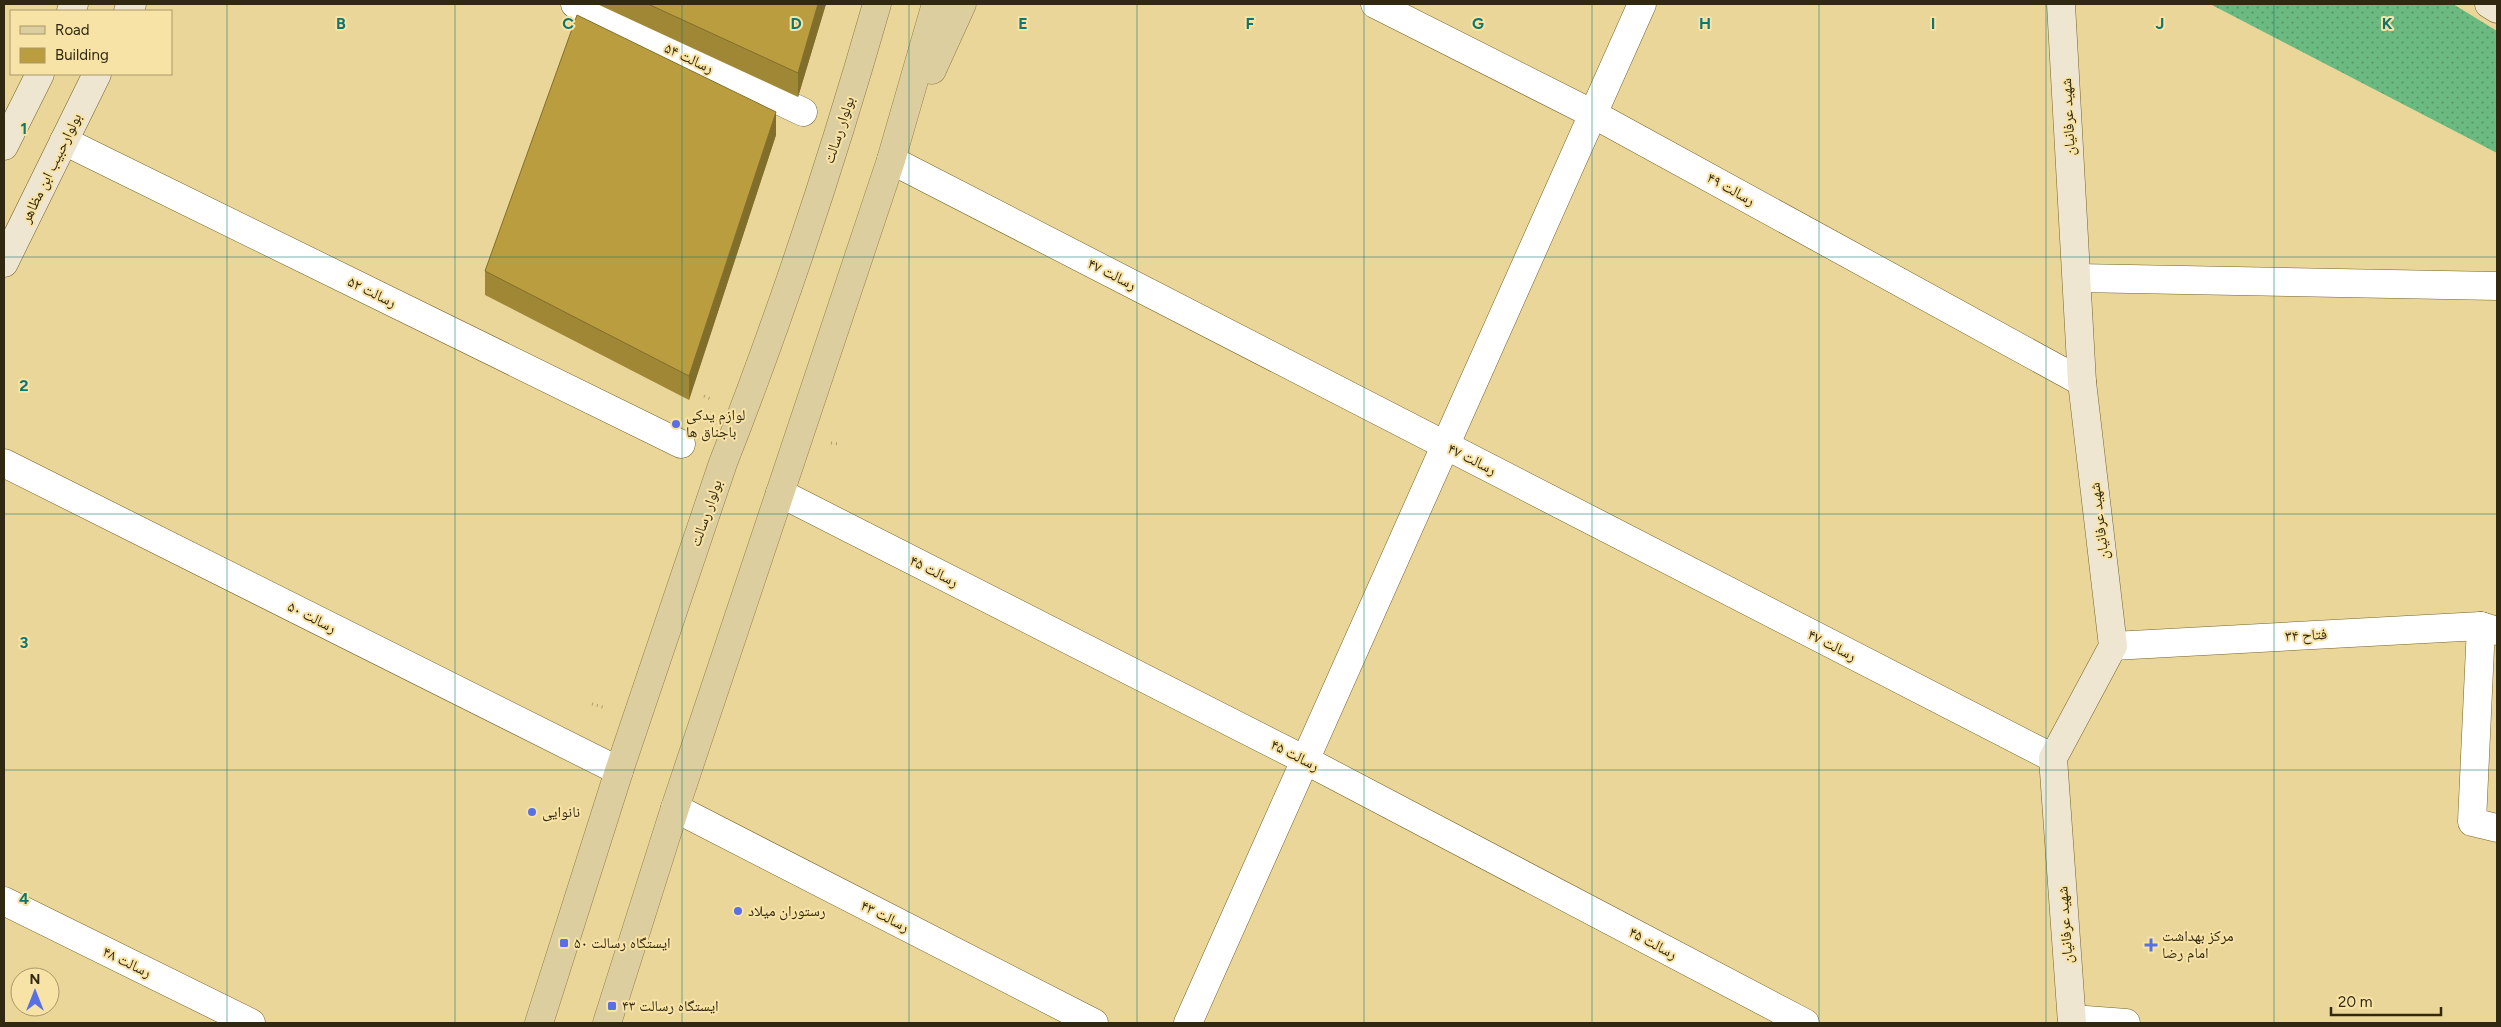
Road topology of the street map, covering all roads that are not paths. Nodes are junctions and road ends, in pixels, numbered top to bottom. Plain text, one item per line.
1 (575, 4) edge
2 (878, 4) edge
3 (936, 4) edge
4 (962, 4) edge
5 (1375, 4) edge
6 (1642, 4) edge
7 (2061, 4) edge
8 (2489, 4) edge
9 (2497, 9) edge
10 (39, 75) edge
11 (97, 75) edge
12 (803, 112) dead end
13 (11, 114) edge
14 (1593, 114) junction
15 (64, 141) junction
16 (4, 146) edge
17 (891, 160) junction
18 (4, 263) edge
19 (2077, 278) junction
20 (2497, 286) edge
21 (2082, 382) junction
22 (681, 444) dead end
23 (1445, 446) junction
24 (4, 463) edge
25 (780, 493) junction
26 (2489, 628) edge
27 (2113, 646) junction
28 (2053, 758) junction
29 (1305, 760) junction
30 (619, 771) junction
31 (675, 808) junction
32 (2497, 828) edge
33 (4, 901) edge
34 (2072, 1021) edge
35 (251, 1023) edge
36 (539, 1023) edge
37 (607, 1023) edge
38 (1094, 1023) edge
39 (1188, 1023) edge
40 (1806, 1023) edge
41 (2126, 1023) edge

1 - 12 street, رسالت ۵۴
2 - 30 main road, بولوار رسالت
3 - 17 main road
4 - 17 main road
5 - 14 street, رسالت ۴۹
6 - 14 street
7 - 19 street, شهید عرفانیان
8 - 9 street
10 - 13 street
11 - 15 street, بولوارحبیب ابن مظاهر
13 - 16 street
14 - 21 street, رسالت ۴۹
14 - 23 street
15 - 18 street, بولوارحبیب ابن مظاهر
15 - 22 street, رسالت ۵۲
17 - 23 street, رسالت ۴۷
17 - 25 main road
19 - 20 street
19 - 21 street, شهید عرفانیان
21 - 27 street, شهید عرفانیان
23 - 28 street, رسالت ۴۷
23 - 29 street
24 - 30 street, رسالت ۵۰
25 - 29 street, رسالت ۴۵
25 - 31 main road
26 - 27 street, فتاح ۳۴
26 - 32 street
27 - 28 street
28 - 34 street, شهید عرفانیان
29 - 39 street
29 - 40 street, رسالت ۴۵
30 - 36 main road, بولوار رسالت
31 - 37 main road
31 - 38 street, رسالت ۴۳
33 - 35 street, رسالت ۴۸
34 - 41 street

